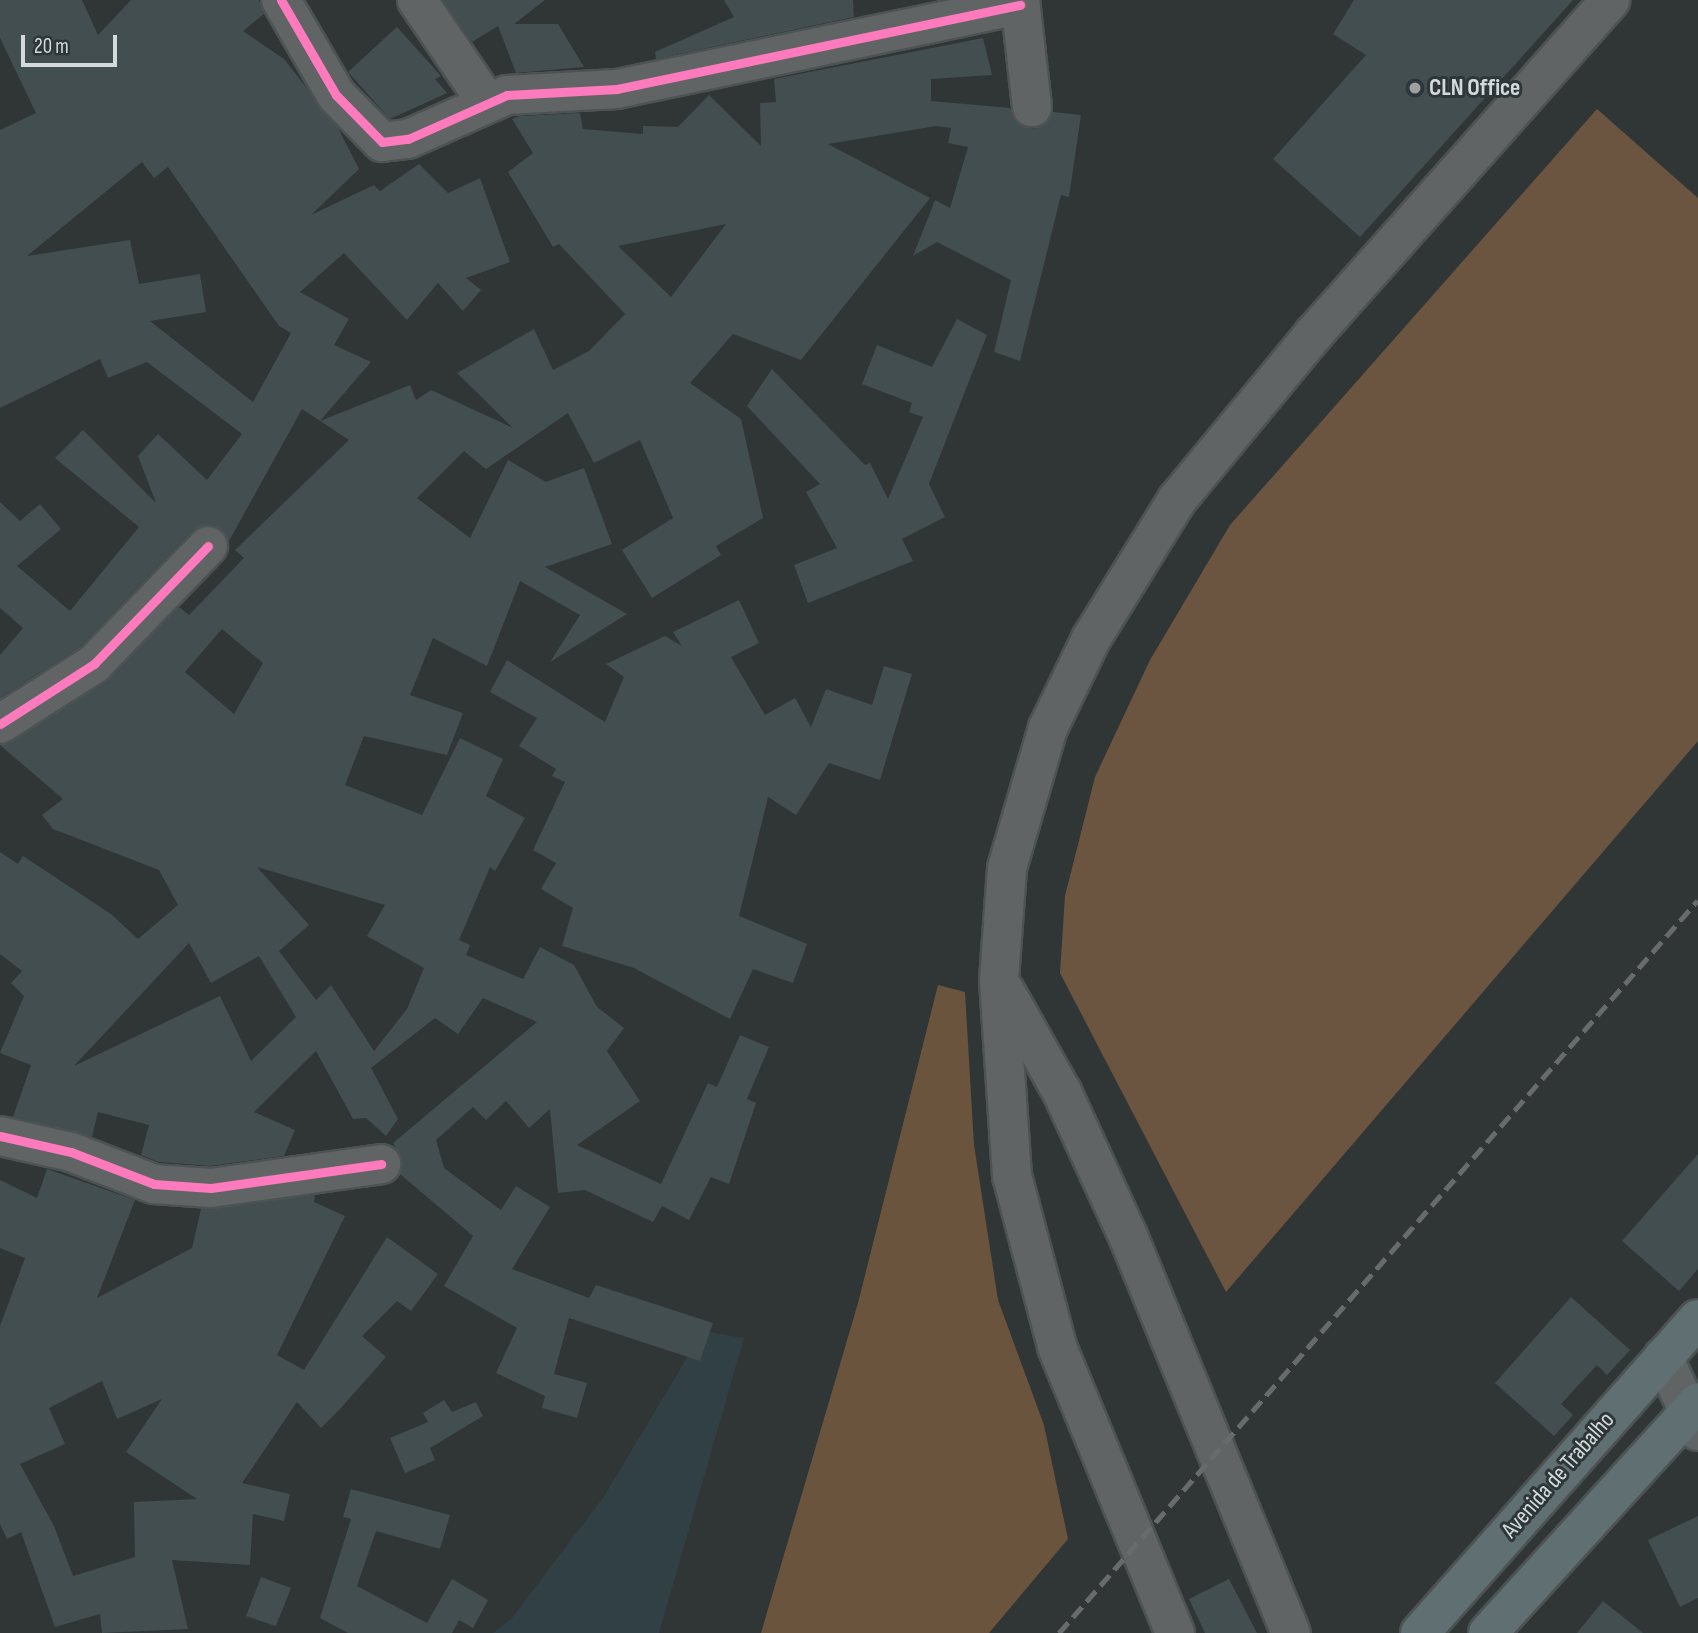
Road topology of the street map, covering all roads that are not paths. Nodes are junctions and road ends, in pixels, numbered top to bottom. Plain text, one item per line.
1 (281, 0) edge
2 (417, 0) edge
3 (1610, 0) edge
4 (1020, 2) edge
5 (486, 100) junction
6 (1032, 107) dead end
7 (208, 546) dead end
8 (0, 724) edge
9 (999, 980) junction
10 (0, 1136) edge
11 (381, 1164) dead end
12 (1698, 1319) edge
13 (1663, 1357) junction
14 (1695, 1415) edge
15 (1175, 1633) edge
16 (1291, 1633) edge
17 (1420, 1633) edge
18 (1489, 1633) edge

1 - 5 street
2 - 5 street
3 - 9 street
4 - 5 street
4 - 6 street
7 - 8 street
9 - 15 street
9 - 16 street
10 - 11 street
12 - 13 highway, Avenida de Trabalho
13 - 14 street
13 - 17 highway, Avenida de Trabalho
14 - 18 highway

